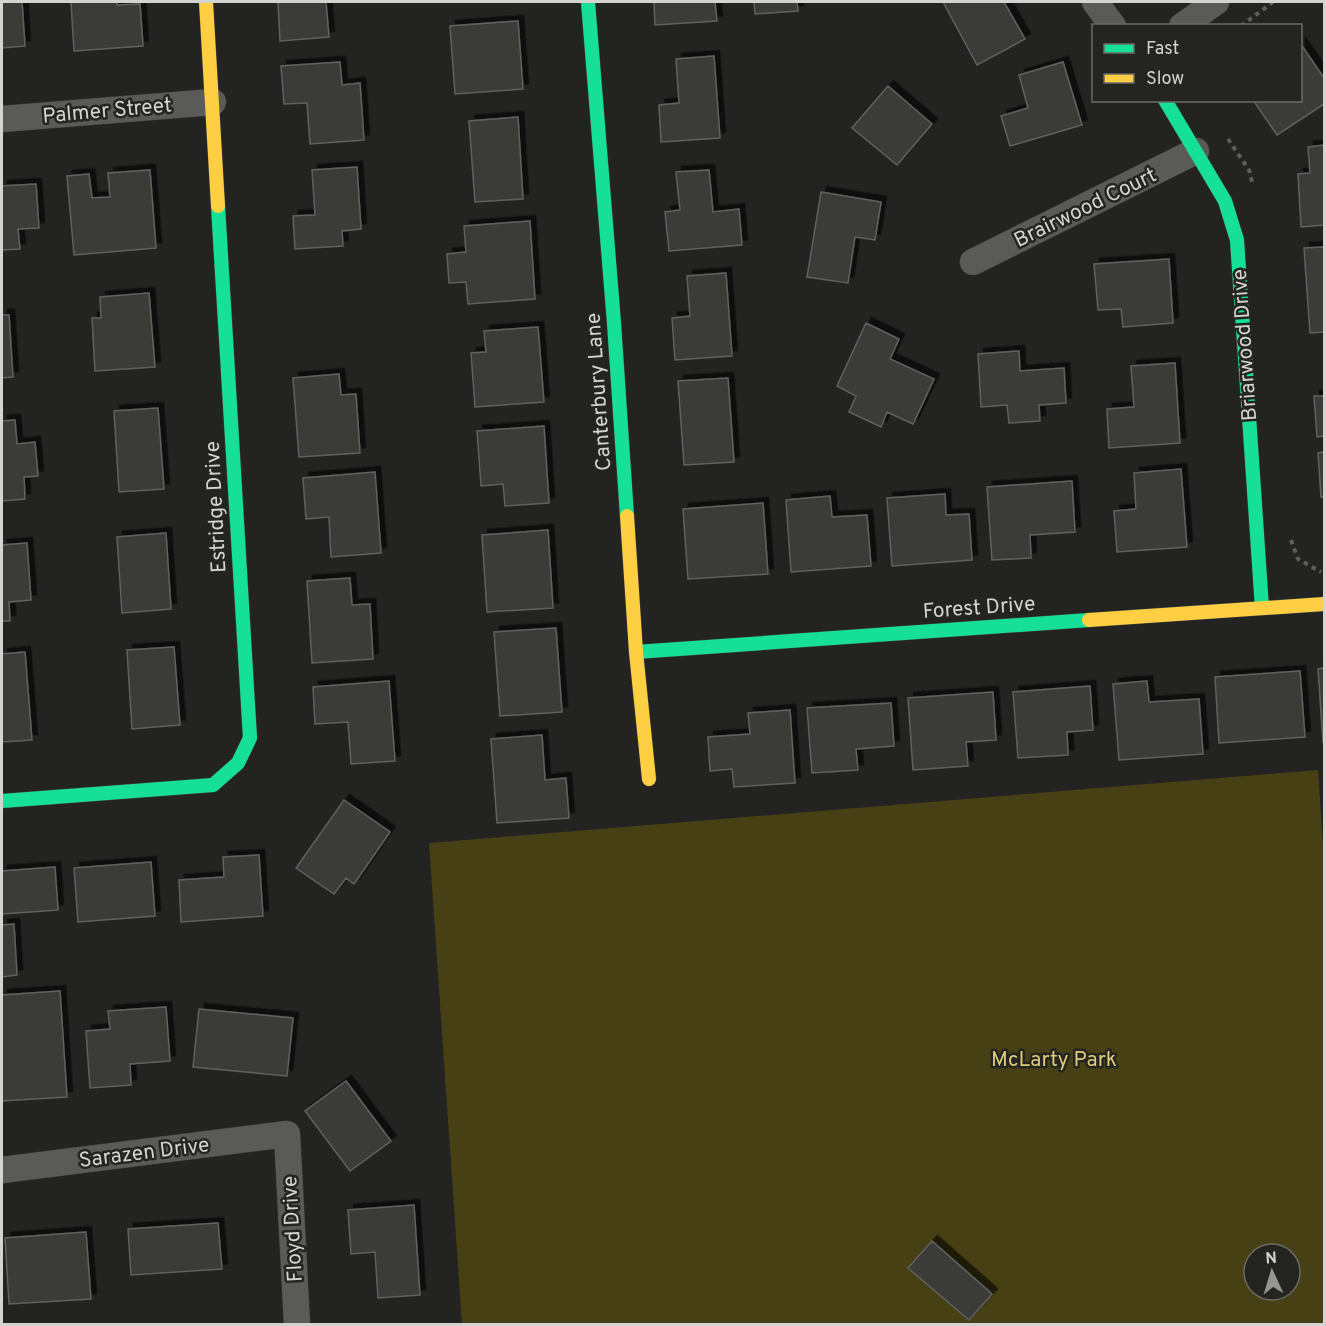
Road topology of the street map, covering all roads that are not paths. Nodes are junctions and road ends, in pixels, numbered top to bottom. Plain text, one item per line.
1 (206, 2) edge
2 (588, 2) edge
3 (1095, 2) edge
4 (1216, 2) edge
5 (1112, 24) edge
6 (1185, 24) edge
7 (213, 102) junction
8 (1166, 102) edge
9 (2, 119) edge
10 (1196, 152) junction
11 (973, 262) dead end
12 (1324, 604) edge
13 (1262, 608) junction
14 (636, 652) junction
15 (648, 779) dead end
16 (2, 801) edge
17 (287, 1134) joint
18 (2, 1170) edge
19 (297, 1324) edge

1 - 7 street, Estridge Drive
2 - 14 street, Canterbury Lane
3 - 5 street
4 - 6 street
7 - 9 street, Palmer Street
7 - 16 street, Estridge Drive
8 - 10 street, Briarwood Drive
10 - 11 street, Brairwood Court
10 - 13 street, Briarwood Drive
12 - 13 street, Forest Drive
13 - 14 street, Forest Drive
14 - 15 street, Canterbury Lane
17 - 18 street, Sarazen Drive
17 - 19 street, Floyd Drive

